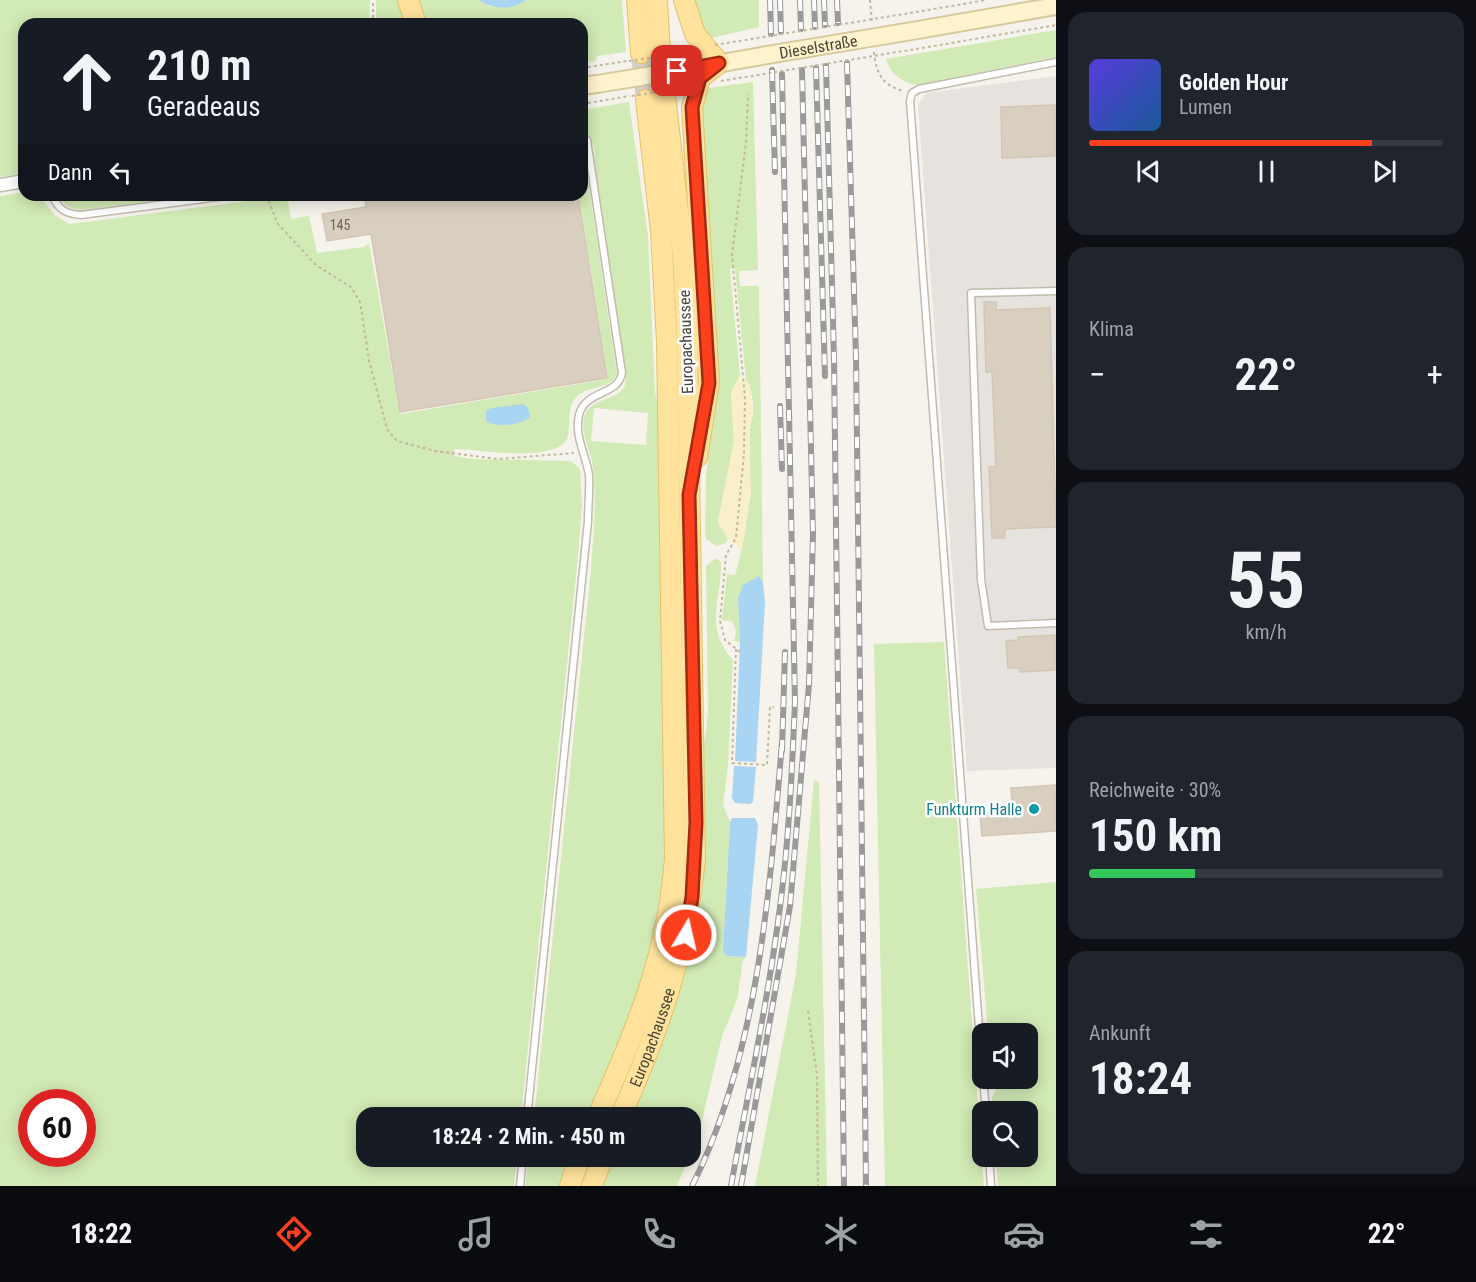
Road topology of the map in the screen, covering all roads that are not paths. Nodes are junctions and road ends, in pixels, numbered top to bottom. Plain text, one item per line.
1 (408, 0) edge
2 (637, 0) edge
3 (657, 0) edge
4 (684, 0) edge
5 (1056, 6) edge
6 (414, 18) edge
7 (640, 53) tunnel mouth
8 (665, 53) tunnel mouth
9 (1056, 62) edge
10 (718, 63) junction
11 (590, 85) edge
12 (670, 92) tunnel mouth
13 (646, 100) tunnel mouth
14 (588, 147) edge
15 (18, 182) edge
16 (0, 185) edge
17 (55, 201) edge
18 (188, 201) edge
19 (1056, 291) edge
20 (689, 495) junction
21 (1056, 623) edge
22 (979, 1023) edge
23 (528, 1107) edge
24 (602, 1107) edge
25 (625, 1107) edge
26 (522, 1167) edge
27 (576, 1167) edge
28 (599, 1167) edge
29 (990, 1167) edge
30 (520, 1186) edge
31 (570, 1186) edge
32 (592, 1186) edge
33 (991, 1186) edge

1 - 6 main road
2 - 7 main road
3 - 8 main road
4 - 10 main road
5 - 10 street, Dieselstraße, bridge
9 - 22 lane
10 - 11 street, Dieselstraße, bridge
10 - 20 main road
12 - 20 main road, Europachaussee
13 - 24 main road, Europachaussee
14 - 23 lane
15 - 16 street
17 - 18 lane
19 - 21 lane
20 - 25 main road, Europachaussee
26 - 30 lane
27 - 31 main road
28 - 32 main road
29 - 33 lane

